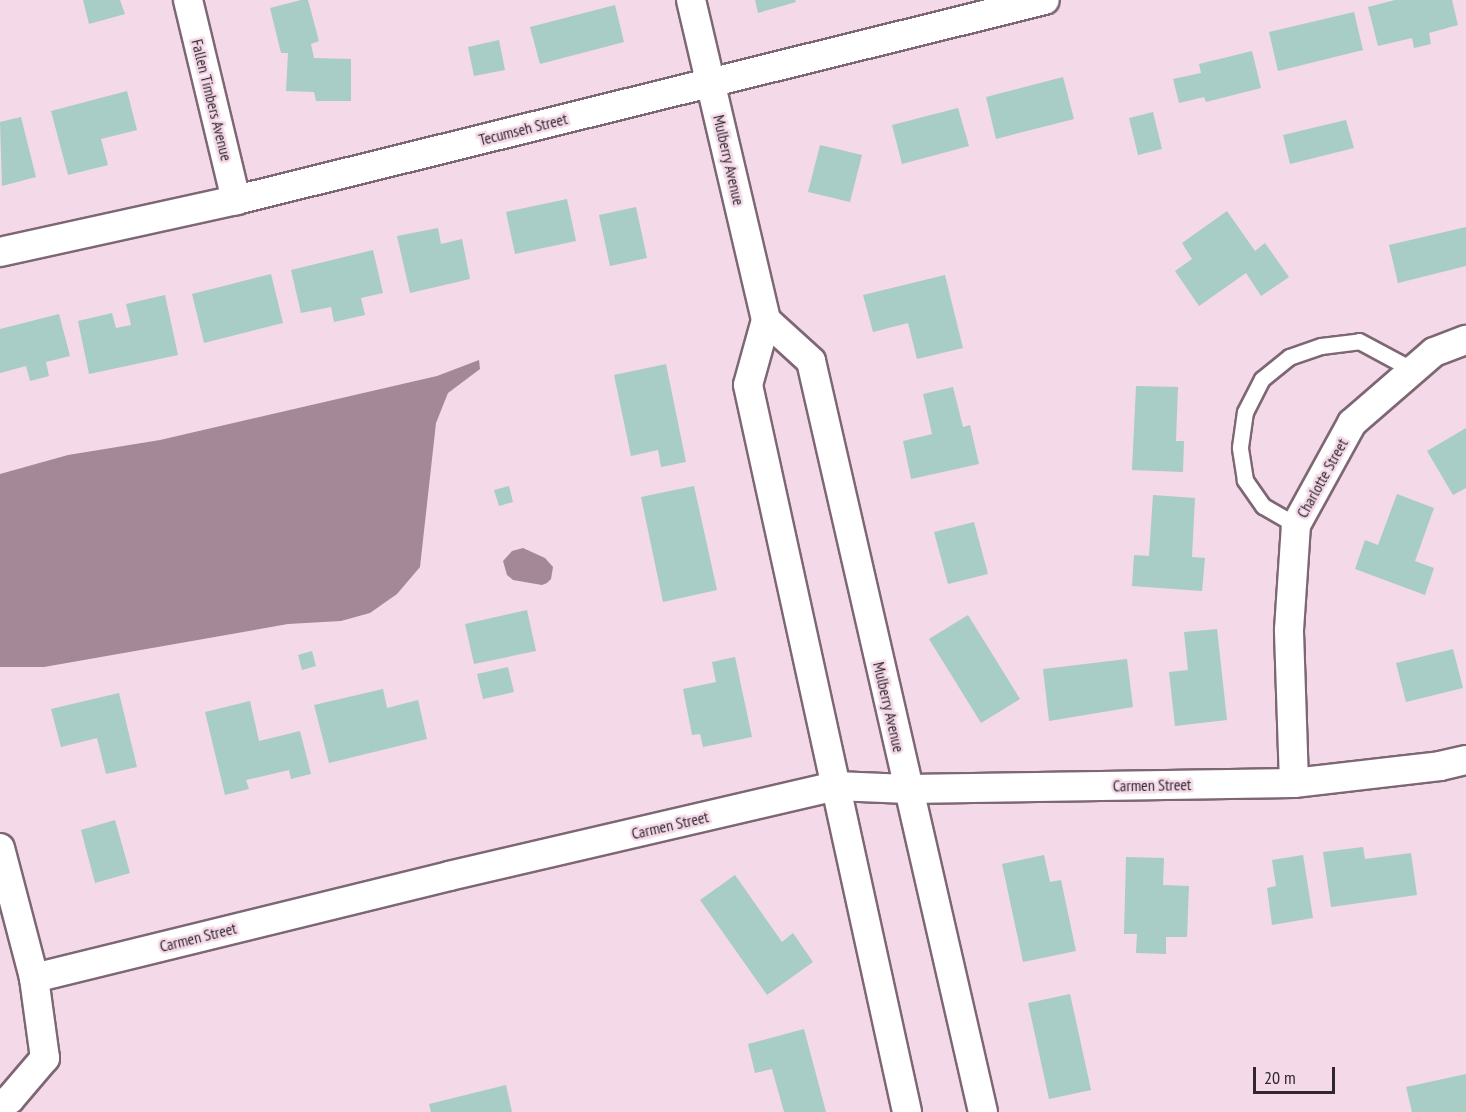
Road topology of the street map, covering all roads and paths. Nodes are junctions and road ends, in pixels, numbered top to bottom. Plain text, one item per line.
1 (188, 0) edge
2 (691, 0) edge
3 (1045, 0) edge
4 (711, 82) junction
5 (236, 200) junction
6 (0, 252) edge
7 (766, 320) junction
8 (1466, 340) edge
9 (1413, 370) junction
10 (1296, 525) junction
11 (1466, 760) edge
12 (1294, 783) junction
13 (835, 786) junction
14 (908, 789) junction
15 (0, 848) edge
16 (34, 978) junction
17 (0, 1106) edge
18 (907, 1112) edge
19 (983, 1112) edge

1 - 5 street, Fallen Timbers Avenue
2 - 4 street, Mulberry Avenue
3 - 4 street, Tecumseh Street
4 - 5 street, Tecumseh Street
4 - 7 street, Mulberry Avenue
5 - 6 street, Tecumseh Street
7 - 13 street, Mulberry Avenue
7 - 14 street, Mulberry Avenue
8 - 9 street, Charlotte Street
9 - 10 street, Charlotte Street
9 - 10 lane
10 - 12 street, Charlotte Street
11 - 12 street, Carmen Street
12 - 14 street, Carmen Street
13 - 14 street, Carmen Street
13 - 16 street, Carmen Street
13 - 18 street, Mulberry Avenue
14 - 19 street, Mulberry Avenue
15 - 16 street
16 - 17 street

